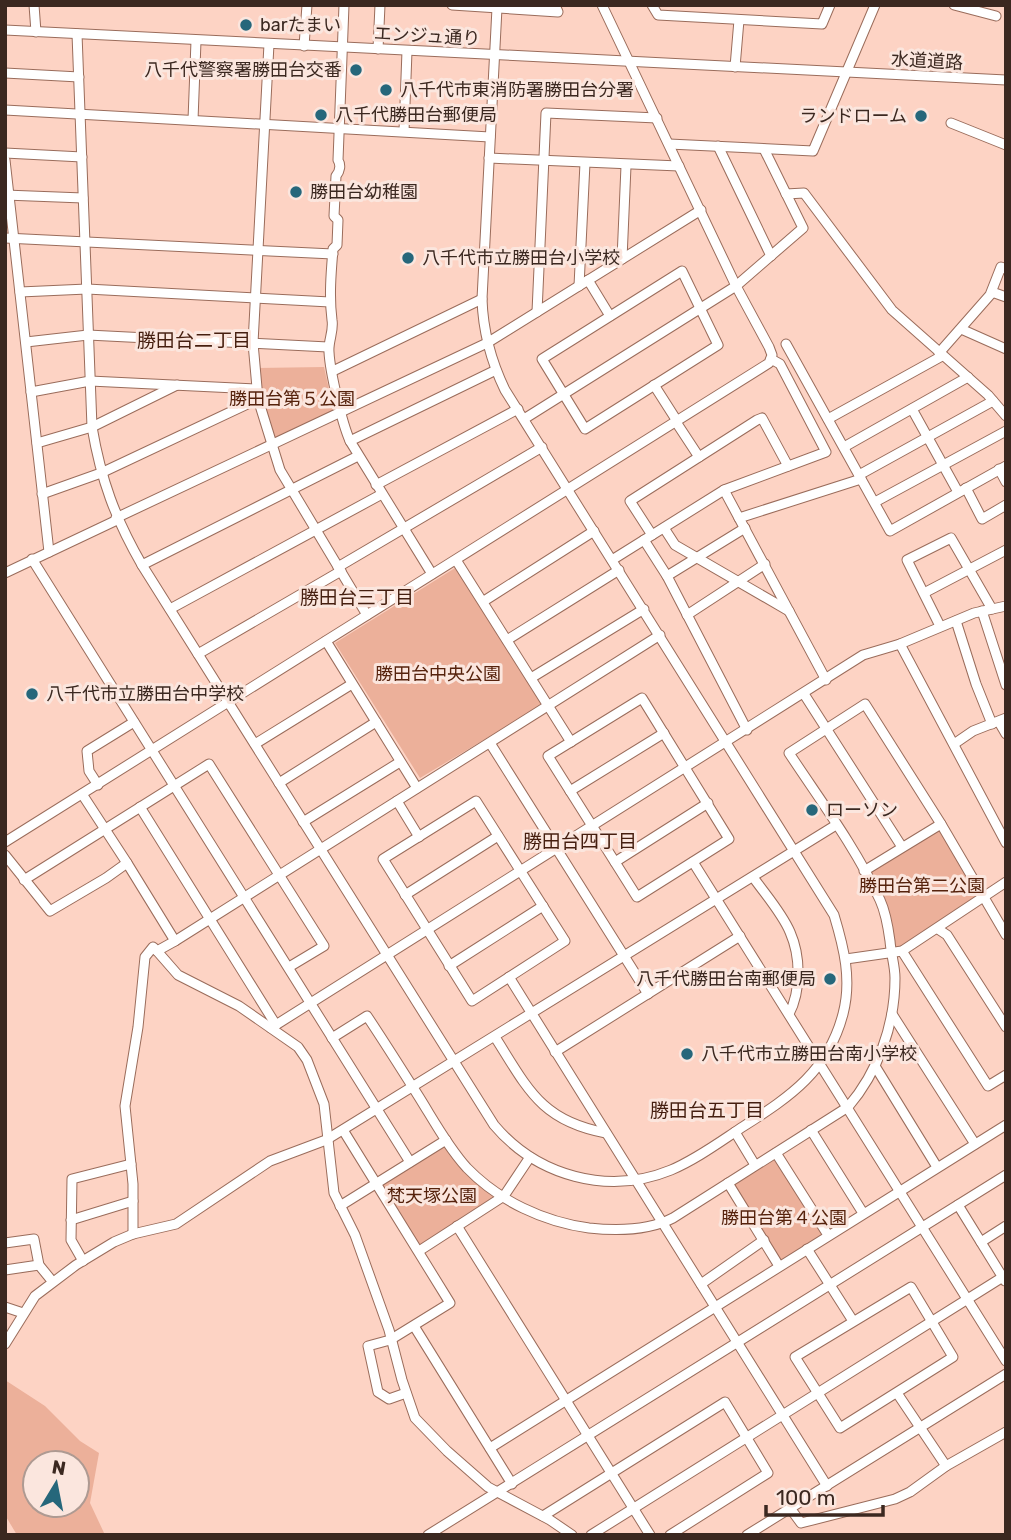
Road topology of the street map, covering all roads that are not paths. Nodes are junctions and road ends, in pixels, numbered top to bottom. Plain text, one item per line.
1 (34, 5) edge
2 (306, 5) edge
3 (344, 5) edge
4 (380, 5) edge
5 (452, 5) edge
6 (555, 5) edge
7 (602, 5) edge
8 (652, 5) edge
9 (830, 5) edge
10 (875, 5) edge
11 (954, 5) edge
12 (496, 8) junction
13 (996, 16) dead end
14 (738, 20) junction
15 (5, 30) edge
16 (36, 32) junction
17 (77, 34) junction
18 (196, 41) junction
19 (269, 44) junction
20 (304, 46) junction
21 (342, 48) junction
22 (378, 49) junction
23 (407, 51) junction
24 (494, 55) junction
25 (630, 62) junction
26 (735, 67) junction
27 (5, 73) edge
28 (847, 73) junction
29 (79, 76) junction
30 (1006, 80) edge
31 (5, 110) edge
32 (80, 115) junction
33 (657, 118) junction
34 (193, 120) junction
35 (264, 123) junction
36 (951, 123) dead end
37 (339, 128) junction
38 (404, 131) junction
39 (490, 136) junction
40 (669, 144) junction
41 (1006, 145) edge
42 (718, 146) junction
43 (764, 149) junction
44 (5, 153) edge
45 (82, 157) junction
46 (489, 158) junction
47 (5, 160) edge
48 (544, 161) junction
49 (585, 163) junction
50 (626, 166) junction
51 (679, 166) junction
52 (786, 194) junction
53 (7, 195) edge
54 (83, 198) junction
55 (701, 210) junction
56 (10, 238) edge
57 (85, 241) junction
58 (257, 250) junction
59 (333, 254) junction
60 (771, 256) junction
61 (622, 259) junction
62 (1006, 269) edge
63 (583, 283) junction
64 (736, 286) junction
65 (87, 289) junction
66 (20, 292) junction
67 (992, 292) junction
68 (255, 298) junction
69 (1006, 298) edge
70 (482, 299) junction
71 (330, 302) junction
72 (700, 309) junction
73 (537, 312) junction
74 (610, 316) junction
75 (961, 329) junction
76 (88, 335) junction
77 (26, 342) junction
78 (253, 343) junction
79 (487, 343) junction
80 (786, 344) dead end
81 (328, 347) junction
82 (1006, 349) edge
83 (941, 355) junction
84 (768, 363) junction
85 (496, 370) junction
86 (333, 371) junction
87 (968, 377) junction
88 (90, 381) junction
89 (179, 384) junction
90 (654, 385) junction
91 (31, 392) junction
92 (257, 394) junction
93 (564, 394) junction
94 (993, 401) junction
95 (518, 409) junction
96 (912, 409) junction
97 (342, 412) junction
98 (1006, 416) edge
99 (524, 419) junction
100 (828, 419) junction
101 (676, 422) junction
102 (92, 427) junction
103 (1006, 431) edge
104 (928, 437) junction
105 (350, 441) junction
106 (37, 443) junction
107 (271, 445) junction
108 (542, 447) junction
109 (844, 447) junction
110 (358, 456) junction
111 (699, 457) junction
112 (943, 465) junction
113 (788, 466) junction
114 (1002, 468) edge
115 (102, 473) junction
116 (860, 477) junction
117 (1006, 482) edge
118 (376, 485) junction
119 (568, 489) junction
120 (724, 490) junction
121 (962, 490) junction
122 (291, 492) junction
123 (42, 494) junction
124 (382, 494) junction
125 (875, 502) junction
126 (1006, 505) edge
127 (117, 519) junction
128 (739, 519) junction
129 (403, 528) junction
130 (664, 528) junction
131 (745, 528) junction
132 (316, 531) junction
133 (594, 531) junction
134 (648, 538) junction
135 (1006, 550) edge
136 (49, 552) junction
137 (695, 558) junction
138 (32, 559) junction
139 (456, 560) junction
140 (612, 560) junction
141 (765, 564) junction
142 (142, 565) junction
143 (339, 569) junction
144 (970, 569) junction
145 (619, 570) junction
146 (5, 573) edge
147 (432, 574) junction
148 (667, 576) junction
149 (736, 582) junction
150 (924, 593) junction
151 (484, 601) junction
152 (1006, 606) edge
153 (170, 609) junction
154 (643, 609) junction
155 (987, 610) junction
156 (789, 611) junction
157 (367, 615) junction
158 (687, 615) junction
159 (956, 621) junction
160 (940, 626) junction
161 (660, 635) junction
162 (507, 640) junction
163 (326, 641) junction
164 (900, 644) junction
165 (198, 654) junction
166 (531, 678) junction
167 (826, 680) junction
168 (352, 684) junction
169 (1006, 685) edge
170 (804, 694) junction
171 (229, 702) junction
172 (549, 706) junction
173 (999, 721) edge
174 (135, 722) junction
175 (376, 722) junction
176 (827, 728) junction
177 (747, 730) junction
178 (664, 733) junction
179 (1006, 734) edge
180 (570, 742) junction
181 (726, 742) junction
182 (490, 743) junction
183 (255, 744) junction
184 (954, 744) junction
185 (152, 750) junction
186 (400, 762) junction
187 (685, 768) junction
188 (279, 783) junction
189 (98, 785) junction
190 (174, 785) junction
191 (418, 788) junction
192 (570, 792) junction
193 (82, 794) junction
194 (397, 801) junction
195 (708, 803) junction
196 (140, 807) junction
197 (303, 822) junction
198 (940, 824) junction
199 (836, 825) junction
200 (592, 827) junction
201 (105, 829) junction
202 (498, 836) junction
203 (419, 837) junction
204 (5, 842) edge
205 (1006, 843) edge
206 (902, 847) junction
207 (556, 849) junction
208 (320, 850) junction
209 (795, 851) junction
210 (5, 855) edge
211 (615, 862) junction
212 (693, 862) junction
213 (127, 863) junction
214 (521, 871) junction
215 (864, 871) junction
216 (279, 874) junction
217 (753, 877) junction
218 (24, 880) junction
219 (1006, 883) edge
220 (405, 895) junction
221 (984, 896) junction
222 (244, 897) junction
223 (717, 899) junction
224 (543, 906) junction
225 (209, 919) junction
226 (938, 929) junction
227 (427, 930) junction
228 (1006, 935) edge
229 (740, 936) junction
230 (175, 941) junction
231 (157, 951) junction
232 (897, 952) junction
233 (387, 955) junction
234 (624, 957) junction
235 (846, 959) junction
236 (449, 966) junction
237 (289, 968) junction
238 (509, 977) junction
239 (648, 994) junction
240 (310, 1003) junction
241 (789, 1014) junction
242 (892, 1014) junction
243 (531, 1015) junction
244 (274, 1027) junction
245 (1006, 1027) edge
246 (495, 1037) junction
247 (332, 1038) junction
248 (555, 1052) junction
249 (454, 1063) junction
250 (820, 1064) junction
251 (875, 1066) junction
252 (1006, 1075) edge
253 (413, 1088) junction
254 (848, 1107) junction
255 (377, 1110) junction
256 (1006, 1125) edge
257 (343, 1130) junction
258 (811, 1130) junction
259 (735, 1132) junction
260 (606, 1133) junction
261 (326, 1140) junction
262 (446, 1140) junction
263 (975, 1144) junction
264 (776, 1153) junction
265 (530, 1157) junction
266 (410, 1163) junction
267 (131, 1164) junction
268 (755, 1165) junction
269 (937, 1167) junction
270 (1006, 1175) edge
271 (635, 1180) junction
272 (729, 1183) junction
273 (376, 1184) junction
274 (900, 1191) junction
275 (504, 1196) junction
276 (133, 1201) junction
277 (958, 1205) junction
278 (340, 1206) junction
279 (863, 1213) junction
280 (71, 1220) junction
281 (662, 1223) junction
282 (457, 1226) junction
283 (1006, 1226) edge
284 (923, 1227) junction
285 (133, 1234) junction
286 (828, 1235) junction
287 (764, 1240) junction
288 (981, 1242) junction
289 (5, 1243) edge
290 (807, 1249) junction
291 (419, 1251) junction
292 (83, 1261) junction
293 (39, 1265) junction
294 (779, 1266) junction
295 (5, 1270) edge
296 (1005, 1278) edge
297 (52, 1281) junction
298 (701, 1284) junction
299 (831, 1286) junction
300 (968, 1299) junction
301 (715, 1306) junction
302 (5, 1307) edge
303 (23, 1313) junction
304 (853, 1321) junction
305 (933, 1322) junction
306 (414, 1326) junction
307 (390, 1340) junction
308 (738, 1342) junction
309 (5, 1344) edge
310 (1006, 1361) edge
311 (1006, 1374) edge
312 (406, 1393) junction
313 (818, 1393) junction
314 (897, 1393) junction
315 (566, 1400) junction
316 (782, 1414) junction
317 (920, 1427) junction
318 (1006, 1432) edge
319 (588, 1436) junction
320 (748, 1437) junction
321 (490, 1448) junction
322 (946, 1466) junction
323 (612, 1474) junction
324 (512, 1484) junction
325 (827, 1486) junction
326 (498, 1493) junction
327 (634, 1507) junction
328 (790, 1508) junction
329 (543, 1516) junction
330 (428, 1535) edge
331 (572, 1535) edge
332 (591, 1535) edge
333 (650, 1535) edge
334 (670, 1535) edge
335 (747, 1535) edge

1 - 16 street
2 - 20 street
3 - 21 street
4 - 22 street
5 - 12 street
6 - 12 street
7 - 25 street
8 - 14 street
9 - 14 street
10 - 28 street
11 - 13 street
12 - 24 street
14 - 26 street
15 - 16 street, エンジュ通り
16 - 17 street, エンジュ通り
17 - 18 street, エンジュ通り
17 - 29 street
18 - 19 street, エンジュ通り
18 - 34 street
19 - 20 street, エンジュ通り
19 - 35 street
20 - 21 street, エンジュ通り
21 - 22 street, エンジュ通り
21 - 37 street
22 - 23 street, エンジュ通り
23 - 24 street, エンジュ通り
23 - 38 street
24 - 25 street, エンジュ通り
24 - 39 street
25 - 26 street, エンジュ通り
25 - 33 street
26 - 28 street, エンジュ通り
27 - 29 street
28 - 30 street, 水道道路
28 - 43 street
29 - 32 street
31 - 32 street
32 - 34 street
32 - 45 street
33 - 40 street
33 - 48 street
34 - 35 street
35 - 37 street
35 - 58 street
36 - 41 street
37 - 38 street
37 - 59 street
38 - 39 street
39 - 46 street
40 - 42 street
40 - 51 street
42 - 43 street
42 - 60 street
43 - 52 street
44 - 45 street
45 - 54 street
46 - 48 street
46 - 70 street
47 - 53 street
48 - 49 street
48 - 73 street
49 - 50 street
49 - 63 street
50 - 51 street
50 - 61 street
51 - 55 street
52 - 60 street
52 - 83 street
53 - 54 street
53 - 56 street
54 - 57 street
55 - 61 street
55 - 64 street
56 - 57 street
56 - 66 street
57 - 58 street
57 - 65 street
58 - 59 street
58 - 68 street
59 - 71 street
60 - 64 street
61 - 63 street
62 - 67 street
63 - 73 street
63 - 74 street
64 - 72 street
64 - 84 street
65 - 66 street
65 - 68 street
65 - 76 street
66 - 77 street
67 - 69 street
67 - 75 street
68 - 71 street
68 - 78 street
70 - 79 street
70 - 86 street
71 - 81 street
72 - 74 street
72 - 90 street
72 - 93 street
73 - 79 street
74 - 93 street
75 - 82 street
75 - 83 street
76 - 77 street
76 - 78 street
76 - 88 street
77 - 91 street
78 - 81 street
78 - 92 street
79 - 85 street
79 - 97 street
80 - 100 street
81 - 86 street
83 - 87 street
83 - 100 street
84 - 101 street
84 - 113 street
85 - 95 street
85 - 105 street
86 - 97 street
87 - 94 street
87 - 96 street
88 - 89 street
88 - 91 street
88 - 102 street
89 - 92 street
89 - 102 street
90 - 93 street
90 - 101 street
91 - 106 street
92 - 107 street
92 - 115 street
93 - 99 street
94 - 98 street
94 - 104 street
95 - 99 street
95 - 118 street
96 - 104 street
96 - 109 street
97 - 105 street
97 - 107 street
99 - 108 street
100 - 109 street
101 - 111 street
101 - 119 street
102 - 106 street
102 - 115 street
103 - 112 street
104 - 112 street
104 - 116 street
105 - 110 street
106 - 123 street
107 - 122 street
107 - 127 street
108 - 119 street
108 - 129 street
109 - 116 street
110 - 118 street
110 - 122 street
111 - 113 street
111 - 134 street
112 - 121 street
112 - 125 street
113 - 120 street
114 - 117 street
114 - 121 street
115 - 123 street
115 - 127 street
116 - 125 street
116 - 128 street
118 - 124 street
119 - 133 street
119 - 139 street
120 - 128 street
120 - 130 street
121 - 125 street
121 - 126 street
122 - 132 street
122 - 142 street
123 - 136 street
124 - 129 street
124 - 132 street
127 - 136 street
127 - 142 street
128 - 131 street
129 - 143 street
129 - 147 street
130 - 134 street
130 - 137 street
131 - 137 street
131 - 141 street
132 - 143 street
132 - 153 street
133 - 140 street
133 - 151 street
134 - 140 street
134 - 148 street
135 - 144 street
136 - 138 street
137 - 148 street
137 - 149 street
138 - 146 street
138 - 174 street
139 - 147 street
139 - 151 street
140 - 145 street
141 - 149 street
141 - 156 street
142 - 153 street
143 - 157 street
143 - 165 street
144 - 150 street
144 - 150 street
144 - 155 street
145 - 154 street
145 - 162 street
147 - 157 street
148 - 158 street
149 - 156 street
149 - 158 street
150 - 160 street
151 - 162 street
152 - 155 street
153 - 165 street
154 - 161 street
154 - 166 street
155 - 159 street
155 - 169 street
156 - 167 street
157 - 163 street
158 - 177 street
159 - 160 street
159 - 173 street
160 - 164 street
161 - 172 street
161 - 181 street
162 - 166 street
163 - 168 street
163 - 171 street
164 - 167 street
164 - 184 street
165 - 171 street
166 - 172 street
167 - 170 street
168 - 175 street
168 - 183 street
170 - 176 street
170 - 177 street
171 - 183 street
171 - 185 street
172 - 180 street
172 - 182 street
173 - 179 street
173 - 184 street
174 - 185 street
174 - 189 street
175 - 186 street
175 - 188 street
176 - 198 street
176 - 199 street
176 - 206 street
177 - 181 street
178 - 180 street
178 - 187 street
178 - 192 street
180 - 192 street
181 - 187 street
181 - 209 street
182 - 191 street
182 - 207 street
183 - 188 street
184 - 205 street
185 - 189 street
185 - 190 street
186 - 191 street
186 - 197 street
187 - 195 street
187 - 200 street
188 - 197 street
189 - 193 street
190 - 196 street
190 - 216 street
190 - 222 street
191 - 194 street
192 - 200 street
193 - 201 street
193 - 204 street
194 - 203 street
194 - 208 street
195 - 211 street
195 - 212 street
196 - 201 street
196 - 225 street
197 - 208 street
198 - 206 street
198 - 221 street
199 - 209 street
199 - 215 street
200 - 207 street
200 - 211 street
201 - 213 street
201 - 218 street
202 - 203 street
202 - 214 street
202 - 220 street
203 - 220 street
206 - 215 street
207 - 214 street
207 - 234 street
208 - 216 street
208 - 233 street
209 - 217 street
209 - 235 street
210 - 218 street
211 - 212 street
212 - 223 street
213 - 218 street
213 - 230 street
214 - 224 street
214 - 227 street
215 - 232 street
216 - 222 street
216 - 237 street
217 - 223 street
217 - 241 street
219 - 221 street
220 - 227 street
221 - 226 street
221 - 228 street
222 - 225 street
222 - 237 street
223 - 229 street
223 - 234 street
224 - 236 street
224 - 238 street
225 - 230 street
225 - 244 street
226 - 232 street
226 - 245 street
227 - 233 street
227 - 236 street
229 - 239 street
229 - 241 street
230 - 231 street
231 - 244 street
231 - 267 street
232 - 235 street
232 - 242 street
232 - 252 street
233 - 240 street
233 - 249 street
234 - 239 street
234 - 243 street
235 - 250 street
236 - 238 street
237 - 240 street
238 - 243 street
239 - 248 street
240 - 244 street
240 - 247 street
241 - 250 street
242 - 251 street
242 - 263 street
243 - 246 street
243 - 248 street
244 - 261 street
246 - 249 street
246 - 260 street
247 - 253 street
247 - 255 street
248 - 260 street
249 - 253 street
249 - 265 street
250 - 254 street
250 - 259 street
251 - 254 street
251 - 269 street
253 - 255 street
253 - 262 street
254 - 258 street
254 - 274 street
255 - 257 street
255 - 266 street
256 - 263 street
257 - 261 street
257 - 273 street
258 - 264 street
258 - 279 street
259 - 268 street
259 - 271 street
260 - 271 street
261 - 278 street
261 - 285 street
262 - 266 street
262 - 275 street
263 - 269 street
264 - 268 street
264 - 286 street
265 - 271 street
265 - 275 street
266 - 273 street
267 - 276 street
267 - 280 street
268 - 272 street
269 - 274 street
270 - 277 street
271 - 281 street
272 - 281 street
272 - 287 street
273 - 278 street
273 - 291 street
274 - 279 street
274 - 284 street
275 - 281 street
275 - 282 street
276 - 280 street
276 - 285 street
277 - 284 street
277 - 288 street
278 - 307 street
279 - 286 street
280 - 292 street
281 - 298 street
282 - 291 street
282 - 315 street
283 - 288 street
284 - 299 street
284 - 300 street
285 - 292 street
286 - 290 street
287 - 294 street
287 - 298 street
288 - 296 street
289 - 293 street
290 - 294 street
290 - 299 street
291 - 306 street
292 - 297 street
293 - 295 street
293 - 297 street
294 - 301 street
296 - 300 street
297 - 303 street
298 - 301 street
299 - 304 street
299 - 308 street
300 - 305 street
300 - 310 street
301 - 308 street
301 - 315 street
302 - 303 street
303 - 309 street
304 - 305 street
304 - 313 street
305 - 313 street
305 - 314 street
306 - 307 street
306 - 321 street
307 - 312 street
307 - 312 street
308 - 316 street
308 - 319 street
311 - 317 street
312 - 326 street
313 - 314 street
313 - 316 street
314 - 317 street
315 - 319 street
315 - 321 street
316 - 320 street
316 - 325 street
317 - 322 street
317 - 325 street
318 - 322 street
319 - 323 street
319 - 324 street
320 - 323 street
320 - 327 street
320 - 334 street
321 - 324 street
322 - 328 street
323 - 327 street
323 - 329 street
324 - 326 street
325 - 328 street
326 - 329 street
326 - 330 street
327 - 332 street
327 - 333 street
328 - 335 street
329 - 331 street

